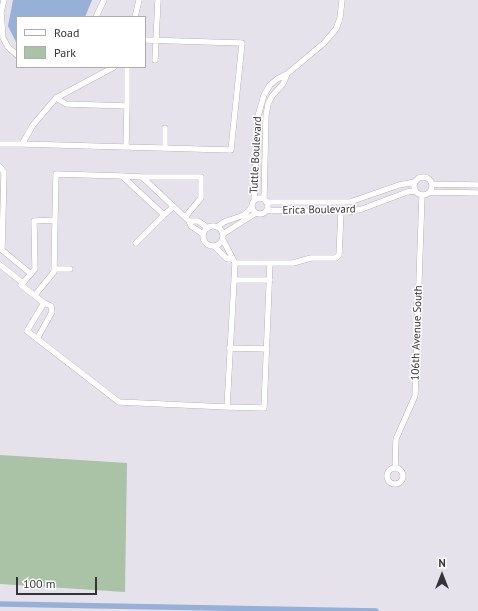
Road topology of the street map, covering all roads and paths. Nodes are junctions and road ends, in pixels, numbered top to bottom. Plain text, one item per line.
1 (4, 0) edge
2 (104, 0) edge
3 (139, 0) edge
4 (158, 0) edge
5 (342, 0) edge
6 (96, 16) edge
7 (135, 16) edge
8 (146, 40) edge
9 (156, 41) junction
10 (16, 54) edge
11 (155, 60) dead end
12 (112, 68) edge
13 (127, 68) edge
14 (287, 74) junction
15 (56, 98) junction
16 (127, 106) junction
17 (165, 128) dead end
18 (0, 144) edge
19 (22, 144) junction
20 (126, 147) junction
21 (165, 148) junction
22 (0, 167) edge
23 (122, 176) junction
24 (142, 176) junction
25 (415, 182) junction
26 (432, 184) junction
27 (478, 185) edge
28 (415, 191) junction
29 (430, 192) junction
30 (478, 193) edge
31 (422, 195) junction
32 (254, 200) junction
33 (265, 201) junction
34 (173, 207) junction
35 (252, 207) junction
36 (266, 210) junction
37 (342, 212) junction
38 (256, 213) junction
39 (164, 215) junction
40 (187, 219) junction
41 (55, 220) junction
42 (217, 227) junction
43 (208, 228) junction
44 (203, 234) junction
45 (223, 237) junction
46 (136, 243) dead end
47 (214, 246) junction
48 (1, 251) edge
49 (234, 261) junction
50 (270, 263) junction
51 (0, 265) edge
52 (54, 269) junction
53 (70, 269) dead end
54 (31, 274) junction
55 (234, 280) junction
56 (270, 280) junction
57 (23, 283) junction
58 (35, 296) junction
59 (44, 303) junction
60 (37, 339) junction
61 (229, 348) junction
62 (266, 349) junction
63 (227, 407) junction
64 (395, 468) dead end

1 - 10 street
2 - 6 street
3 - 7 street
4 - 9 street
5 - 14 street, Tuttle Boulevard
8 - 9 street
9 - 11 street
9 - 21 street
12 - 15 street
13 - 16 street
14 - 32 street, Tuttle Boulevard
14 - 33 street, Tuttle Boulevard
15 - 16 street
15 - 19 street
16 - 20 street
17 - 21 street
18 - 19 street
19 - 20 street
20 - 21 street
22 - 48 street
23 - 24 street
23 - 39 street
23 - 41 street
24 - 34 street
24 - 40 street
25 - 26 street
25 - 28 street
25 - 33 street, Erica Boulevard
26 - 27 street
26 - 29 street
28 - 31 street
28 - 37 street, Erica Boulevard
29 - 30 street
29 - 31 street
31 - 64 street, 106th Avenue South
32 - 33 street
32 - 35 street
33 - 36 street
34 - 39 street
34 - 40 street
35 - 38 street
35 - 42 street
36 - 37 street, Erica Boulevard
36 - 38 street
37 - 50 street
38 - 45 street
39 - 46 street
40 - 43 street
40 - 44 street
41 - 52 street
41 - 54 street
42 - 43 street
42 - 45 street
43 - 44 street
44 - 47 street
45 - 47 street
45 - 49 street
47 - 49 street
48 - 54 street
49 - 50 street
49 - 55 street
50 - 56 street
51 - 57 street
52 - 53 street
52 - 58 street
54 - 57 street
55 - 56 street
55 - 61 street
56 - 62 street
57 - 58 street
58 - 59 street
59 - 60 street
59 - 60 street
60 - 63 street
61 - 62 street
61 - 63 street
62 - 63 street

